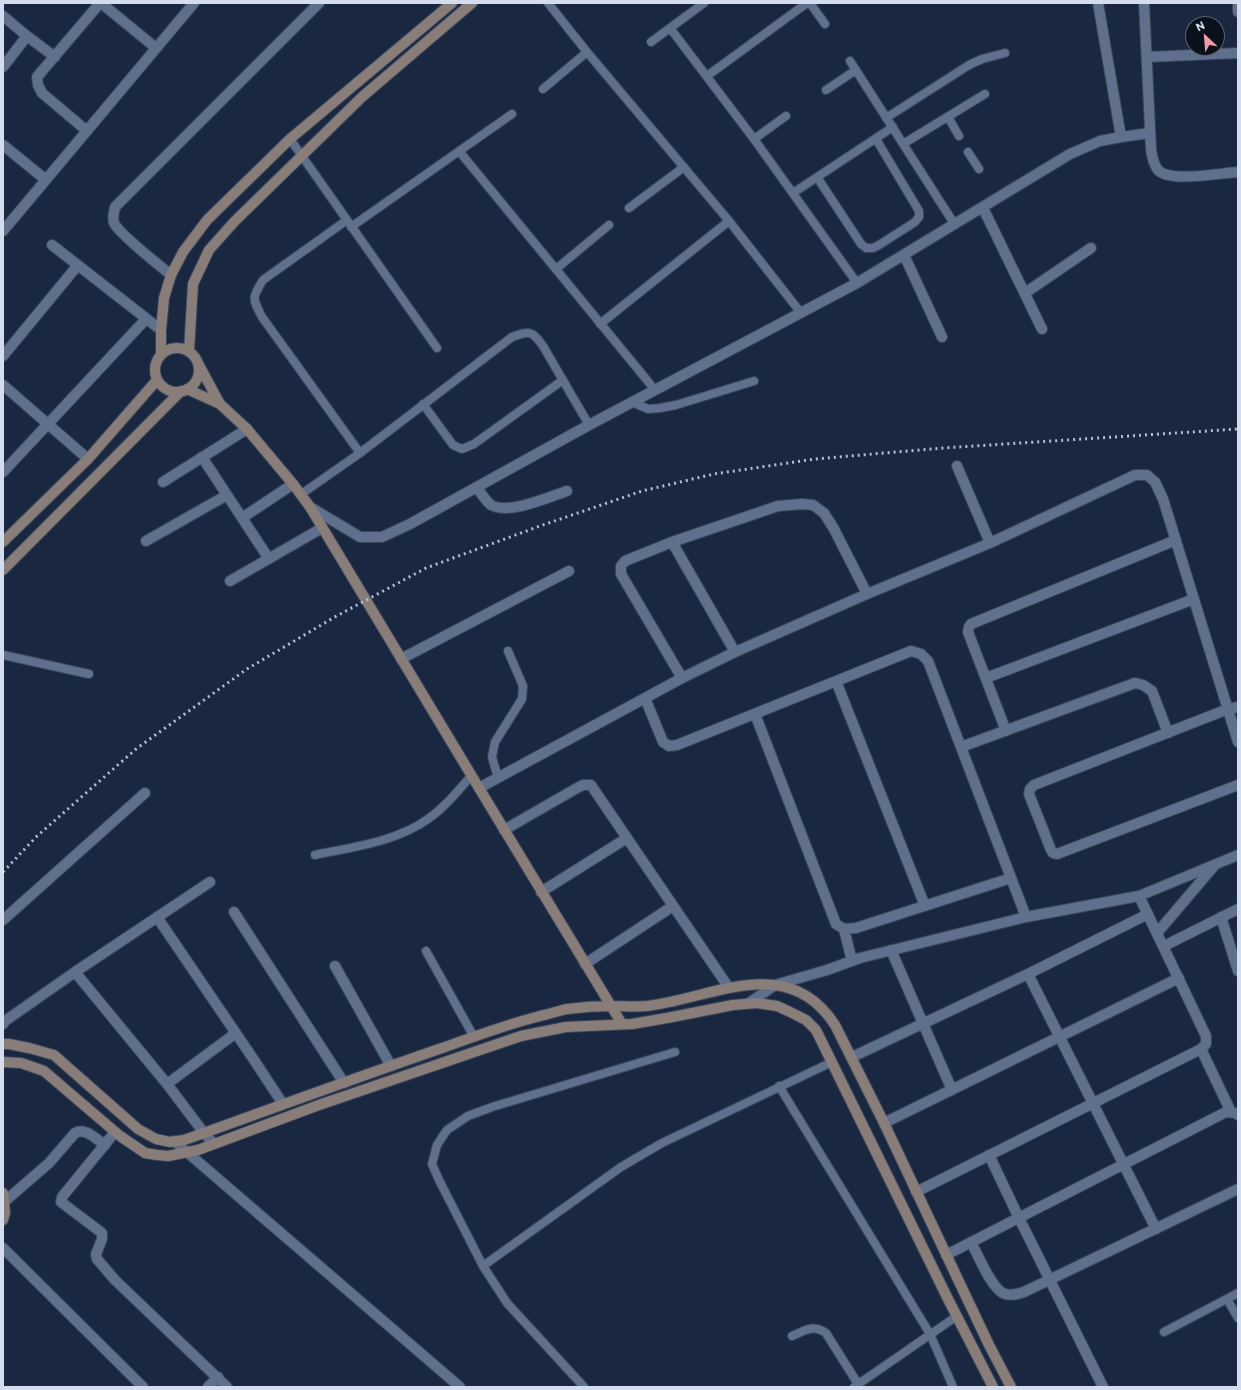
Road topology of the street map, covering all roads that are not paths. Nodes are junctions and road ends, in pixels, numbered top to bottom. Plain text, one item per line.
1 (100, 3) edge
2 (194, 3) edge
3 (319, 3) edge
4 (452, 3) edge
5 (472, 3) edge
6 (548, 3) edge
7 (704, 3) edge
8 (807, 3) edge
9 (810, 3) edge
10 (1098, 3) edge
11 (1144, 3) edge
12 (1238, 3) edge
13 (1238, 12) edge
14 (3, 16) edge
15 (825, 24) dead end
16 (670, 28) junction
17 (27, 36) junction
18 (651, 42) dead end
19 (156, 48) junction
20 (587, 52) junction
21 (1005, 52) dead end
22 (1238, 52) edge
23 (55, 57) junction
24 (1147, 57) junction
25 (850, 61) dead end
26 (3, 67) edge
27 (856, 70) junction
28 (707, 76) junction
29 (543, 88) dead end
30 (826, 90) dead end
31 (985, 94) dead end
32 (512, 114) dead end
33 (786, 116) dead end
34 (948, 117) junction
35 (886, 118) junction
36 (893, 128) junction
37 (87, 131) junction
38 (1150, 133) junction
39 (959, 136) dead end
40 (1121, 136) junction
41 (290, 138) junction
42 (754, 139) junction
43 (876, 139) junction
44 (903, 144) junction
45 (3, 145) edge
46 (459, 151) junction
47 (968, 152) dead end
48 (302, 155) junction
49 (684, 167) junction
50 (979, 169) dead end
51 (1238, 172) edge
52 (817, 177) junction
53 (46, 180) junction
54 (793, 193) junction
55 (629, 208) dead end
56 (983, 208) junction
57 (729, 221) junction
58 (349, 224) junction
59 (955, 224) junction
60 (609, 225) dead end
61 (3, 231) edge
62 (52, 245) dead end
63 (1091, 248) dead end
64 (904, 255) junction
65 (78, 265) junction
66 (556, 269) junction
67 (170, 274) junction
68 (858, 283) junction
69 (1025, 293) junction
70 (801, 313) junction
71 (146, 319) junction
72 (600, 324) junction
73 (1042, 329) dead end
74 (161, 330) junction
75 (942, 337) dead end
76 (437, 348) dead end
77 (189, 351) junction
78 (161, 354) junction
79 (3, 356) edge
80 (199, 366) junction
81 (157, 380) junction
82 (563, 380) junction
83 (754, 381) dead end
84 (3, 385) edge
85 (184, 390) junction
86 (655, 390) junction
87 (632, 402) junction
88 (220, 404) junction
89 (423, 404) junction
90 (47, 425) junction
91 (588, 425) junction
92 (247, 429) junction
93 (360, 453) junction
94 (202, 457) junction
95 (88, 459) junction
96 (957, 466) dead end
97 (3, 472) edge
98 (163, 482) dead end
99 (293, 484) junction
100 (477, 488) junction
101 (567, 491) dead end
102 (300, 494) junction
103 (227, 495) junction
104 (310, 506) junction
105 (242, 518) junction
106 (322, 528) junction
107 (1176, 540) junction
108 (146, 541) dead end
109 (3, 542) edge
110 (672, 542) junction
111 (990, 543) junction
112 (268, 559) junction
113 (3, 570) edge
114 (569, 571) dead end
115 (230, 581) dead end
116 (867, 594) junction
117 (1194, 599) junction
118 (508, 651) dead end
119 (736, 652) junction
120 (3, 655) edge
121 (401, 659) junction
122 (89, 674) dead end
123 (682, 678) junction
124 (986, 678) junction
125 (836, 682) junction
126 (645, 698) junction
127 (1233, 708) edge
128 (755, 714) junction
129 (1006, 730) junction
130 (1168, 733) junction
131 (1238, 742) edge
132 (961, 747) junction
133 (471, 776) junction
134 (498, 778) junction
135 (1238, 785) edge
136 (479, 788) junction
137 (145, 793) dead end
138 (504, 830) junction
139 (627, 838) junction
140 (315, 855) dead end
141 (1238, 855) edge
142 (1216, 864) junction
143 (1011, 878) junction
144 (210, 882) dead end
145 (541, 892) junction
146 (1139, 896) junction
147 (673, 906) junction
148 (925, 906) junction
149 (1238, 910) edge
150 (234, 912) dead end
151 (1148, 914) junction
152 (157, 917) junction
153 (1026, 917) junction
154 (1221, 917) junction
155 (3, 920) edge
156 (844, 929) junction
157 (1157, 933) junction
158 (1164, 946) junction
159 (426, 950) dead end
160 (891, 950) junction
161 (852, 961) junction
162 (585, 964) junction
163 (335, 966) dead end
164 (75, 972) junction
165 (1238, 972) edge
166 (1028, 974) junction
167 (1179, 978) junction
168 (775, 985) junction
169 (729, 988) junction
170 (749, 1004) junction
171 (611, 1006) junction
172 (923, 1023) junction
173 (3, 1024) edge
174 (622, 1024) junction
175 (236, 1033) junction
176 (474, 1037) junction
177 (1060, 1037) junction
178 (3, 1044) edge
179 (1201, 1049) junction
180 (675, 1052) dead end
181 (852, 1057) junction
182 (3, 1062) edge
183 (832, 1062) junction
184 (391, 1066) junction
185 (344, 1083) junction
186 (166, 1084) junction
187 (779, 1086) junction
188 (952, 1090) junction
189 (1093, 1103) junction
190 (283, 1104) junction
191 (1236, 1114) edge
192 (884, 1123) junction
193 (115, 1132) junction
194 (204, 1133) junction
195 (174, 1141) junction
196 (105, 1144) junction
197 (214, 1144) junction
198 (186, 1152) junction
199 (989, 1155) junction
200 (1124, 1165) junction
201 (1238, 1189) edge
202 (916, 1192) junction
203 (3, 1198) edge
204 (1019, 1218) junction
205 (3, 1220) edge
206 (1156, 1229) junction
207 (971, 1242) junction
208 (3, 1248) edge
209 (946, 1255) junction
210 (483, 1266) junction
211 (1050, 1280) junction
212 (1238, 1293) edge
213 (1227, 1298) junction
214 (957, 1316) junction
215 (1238, 1318) edge
216 (1164, 1332) dead end
217 (930, 1334) junction
218 (792, 1336) dead end
219 (218, 1377) junction
220 (856, 1386) edge
221 (143, 1387) edge
222 (208, 1387) edge
223 (227, 1387) edge
224 (460, 1387) edge
225 (584, 1387) edge
226 (953, 1387) edge
227 (993, 1387) edge
228 (1011, 1387) edge
229 (1102, 1387) edge

1 - 19 street
1 - 23 street
2 - 19 street
3 - 67 street
4 - 41 main road
5 - 48 main road
6 - 20 lane
7 - 16 lane
8 - 28 lane
9 - 15 lane
10 - 40 street
11 - 24 street
12 - 13 street
14 - 17 street
16 - 18 lane
16 - 28 lane
17 - 23 street
17 - 26 street
19 - 37 street
20 - 29 lane
20 - 49 lane
21 - 35 lane
22 - 24 street
23 - 37 street
24 - 38 street
25 - 27 lane
27 - 30 lane
27 - 35 lane
28 - 42 lane
31 - 34 lane
32 - 46 lane
33 - 42 lane
34 - 39 lane
34 - 44 lane
35 - 36 lane
36 - 43 lane
36 - 44 lane
37 - 53 street
38 - 40 street
38 - 51 street
40 - 56 street
41 - 48 lane
41 - 67 main road
42 - 54 lane
43 - 52 lane
43 - 52 lane
44 - 59 lane
45 - 53 street
46 - 58 lane
46 - 66 lane
47 - 50 lane
48 - 58 lane
48 - 77 main road
49 - 55 lane
49 - 57 lane
52 - 54 lane
53 - 61 street
54 - 68 lane
56 - 59 street
56 - 69 street
57 - 70 lane
57 - 72 lane
58 - 76 lane
58 - 93 lane
59 - 64 street
60 - 66 lane
62 - 65 street
63 - 69 street
64 - 68 street
64 - 75 street
65 - 71 street
65 - 79 street
66 - 72 lane
67 - 74 main road
68 - 70 street
69 - 73 street
70 - 86 street
71 - 74 street
71 - 90 street
72 - 86 lane
74 - 78 main road
77 - 78 main road
77 - 80 main road
78 - 81 main road
80 - 85 main road
80 - 88 main road
81 - 85 main road
81 - 95 main road
82 - 89 lane
82 - 89 lane
82 - 91 lane
83 - 87 lane
84 - 90 street
85 - 88 main road
85 - 113 main road
86 - 87 street
87 - 91 street
88 - 92 main road
89 - 93 lane
90 - 95 street
90 - 97 street
91 - 100 street
92 - 94 street
92 - 99 main road
93 - 102 lane
94 - 98 street
94 - 103 street
95 - 109 main road
96 - 111 street
99 - 102 main road
99 - 105 street
100 - 101 street
100 - 104 street
102 - 104 main road
103 - 105 street
103 - 108 street
104 - 106 main road
105 - 112 street
106 - 112 street
106 - 121 main road
107 - 111 street
107 - 117 street
107 - 124 street
110 - 116 street
110 - 119 street
110 - 123 street
111 - 116 street
112 - 115 street
114 - 121 street
116 - 119 street
117 - 124 street
117 - 127 street
118 - 134 lane
119 - 123 street
120 - 122 lane
121 - 133 main road
123 - 126 street
124 - 129 street
125 - 128 street
125 - 132 street
125 - 148 street
126 - 128 street
126 - 134 street
127 - 130 street
127 - 131 street
128 - 156 street
129 - 130 street
129 - 132 street
130 - 135 street
132 - 143 street
133 - 136 main road
133 - 140 lane
134 - 136 street
136 - 138 main road
137 - 155 street
138 - 139 street
138 - 145 main road
139 - 145 street
139 - 147 street
141 - 142 street
142 - 146 street
142 - 157 street
143 - 148 street
143 - 153 street
144 - 152 street
145 - 162 main road
146 - 151 street
146 - 153 street
147 - 162 street
147 - 169 street
148 - 156 street
149 - 154 street
150 - 185 street
151 - 157 street
151 - 166 street
152 - 164 street
152 - 175 street
153 - 160 street
154 - 158 street
154 - 165 street
156 - 161 street
157 - 158 street
158 - 167 street
159 - 176 lane
160 - 161 street
160 - 172 street
161 - 168 street
162 - 171 main road
163 - 184 street
164 - 173 street
164 - 186 street
166 - 172 street
166 - 177 street
167 - 177 street
167 - 179 street
168 - 169 main road
168 - 170 street
168 - 181 main road
169 - 171 main road
170 - 174 main road
170 - 183 main road
171 - 174 main road
171 - 176 main road
172 - 181 street
172 - 188 street
174 - 197 main road
175 - 186 street
175 - 190 street
176 - 184 main road
177 - 188 street
177 - 189 street
178 - 195 main road
179 - 189 street
179 - 191 street
180 - 210 lane
181 - 192 main road
182 - 193 main road
183 - 187 lane
183 - 214 main road
184 - 185 main road
185 - 190 main road
186 - 194 street
187 - 210 lane
187 - 217 lane
188 - 192 street
189 - 199 street
189 - 200 street
190 - 194 main road
191 - 200 street
192 - 202 main road
193 - 196 street
193 - 198 main road
194 - 195 main road
194 - 197 street
195 - 198 street
196 - 203 street
196 - 219 street
197 - 198 main road
198 - 224 street
199 - 202 street
199 - 204 street
200 - 204 street
200 - 206 street
201 - 206 street
202 - 209 main road
203 - 205 main road
204 - 207 street
204 - 211 street
206 - 211 street
207 - 209 street
207 - 211 street
208 - 221 street
209 - 228 main road
210 - 225 lane
211 - 229 street
212 - 213 lane
213 - 215 lane
213 - 216 lane
214 - 217 lane
214 - 227 main road
217 - 220 lane
217 - 226 lane
218 - 220 lane
219 - 222 street
219 - 223 street

